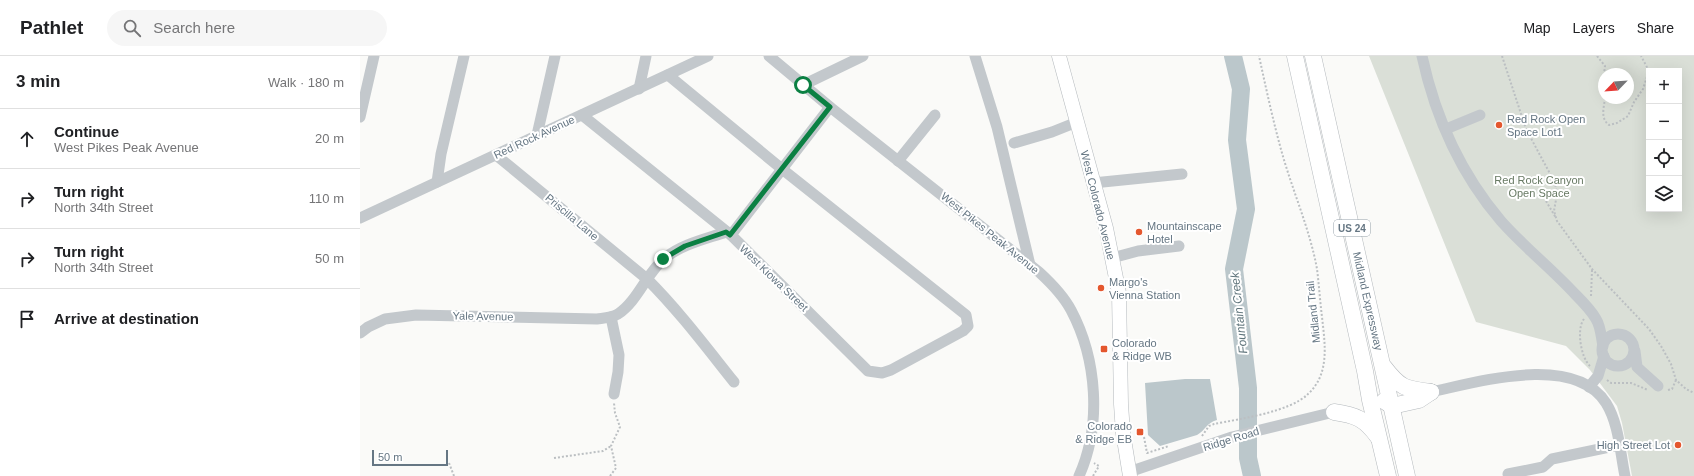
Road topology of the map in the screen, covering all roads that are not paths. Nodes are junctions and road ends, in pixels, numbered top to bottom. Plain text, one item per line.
1 (374, 56) edge
2 (464, 56) edge
3 (555, 56) edge
4 (646, 56) edge
5 (708, 56) edge
6 (769, 56) edge
7 (863, 56) edge
8 (975, 56) edge
9 (1058, 56) edge
10 (1295, 56) edge
11 (1314, 56) edge
12 (1422, 56) edge
13 (668, 75) junction
14 (803, 85) junction
15 (639, 89) junction
16 (830, 107) junction
17 (582, 115) junction
18 (936, 115) dead end
19 (1480, 115) dead end
20 (360, 117) edge
21 (1076, 122) junction
22 (1446, 129) junction
23 (537, 135) junction
24 (1014, 143) dead end
25 (496, 155) junction
26 (898, 161) junction
27 (782, 169) junction
28 (1182, 174) dead end
29 (437, 182) junction
30 (1093, 183) junction
31 (360, 218) edge
32 (728, 233) junction
33 (1179, 246) dead end
34 (1112, 258) junction
35 (1030, 265) junction
36 (647, 279) junction
37 (611, 317) junction
38 (1596, 320) junction
39 (360, 333) edge
40 (1616, 333) junction
41 (1635, 349) junction
42 (1603, 351) junction
43 (1624, 364) junction
44 (1383, 365) junction
45 (1365, 371) junction
46 (1598, 376) junction
47 (734, 382) dead end
48 (1590, 387) junction
49 (1431, 392) junction
50 (614, 394) road end
51 (1370, 400) junction
52 (1392, 406) junction
53 (1334, 412) junction
54 (1380, 440) junction
55 (1400, 443) junction
56 (1619, 445) junction
57 (1130, 474) edge
58 (1508, 474) dead end
59 (1079, 476) edge
60 (1388, 476) edge
61 (1407, 476) edge
62 (1625, 476) edge

1 - 20 street
2 - 29 street
3 - 23 street
4 - 15 street
5 - 13 street, Red Rock Avenue
6 - 14 street, West Pikes Peak Avenue
7 - 14 street
8 - 35 street
9 - 21 main road, West Colorado Avenue
10 - 45 highway, Midland Expressway / US 24
11 - 44 highway, Midland Expressway / US 24
12 - 22 street
13 - 15 street, Red Rock Avenue
13 - 27 street
14 - 16 street, West Pikes Peak Avenue
15 - 17 street, Red Rock Avenue
16 - 26 street, West Pikes Peak Avenue
16 - 27 street
17 - 23 street, Red Rock Avenue
17 - 32 street, West Kiowa Street
18 - 26 street
19 - 22 street
21 - 24 street
21 - 30 main road, West Colorado Avenue
22 - 38 street
23 - 25 street, Red Rock Avenue
25 - 29 street, Red Rock Avenue
25 - 36 street, Priscilla Lane
26 - 35 street, West Pikes Peak Avenue
27 - 32 street
27 - 32 street, West Kiowa Street
28 - 30 street
29 - 31 street, Red Rock Avenue
30 - 34 main road, West Colorado Avenue
32 - 36 street
33 - 34 street
34 - 57 main road, West Colorado Avenue
35 - 59 street, West Pikes Peak Avenue
36 - 37 street
36 - 47 street, Priscilla Lane
37 - 39 street, Yale Avenue
37 - 50 street
38 - 40 street
38 - 42 street
40 - 41 street
40 - 42 street
41 - 43 street
41 - 43 street
42 - 43 street
42 - 46 street
43 - 46 street
44 - 49 highway
44 - 52 highway, Midland Expressway / US 24
45 - 51 highway, Midland Expressway / US 24
45 - 52 highway
46 - 48 street
48 - 49 street
48 - 56 street
49 - 52 highway
51 - 53 highway
51 - 54 highway, Midland Expressway / US 24
51 - 55 highway
52 - 55 highway, Midland Expressway / US 24
53 - 54 highway
53 - 57 street, Ridge Road
54 - 60 highway, Midland Expressway / US 24
55 - 61 highway, Midland Expressway / US 24
56 - 58 street
56 - 62 street

